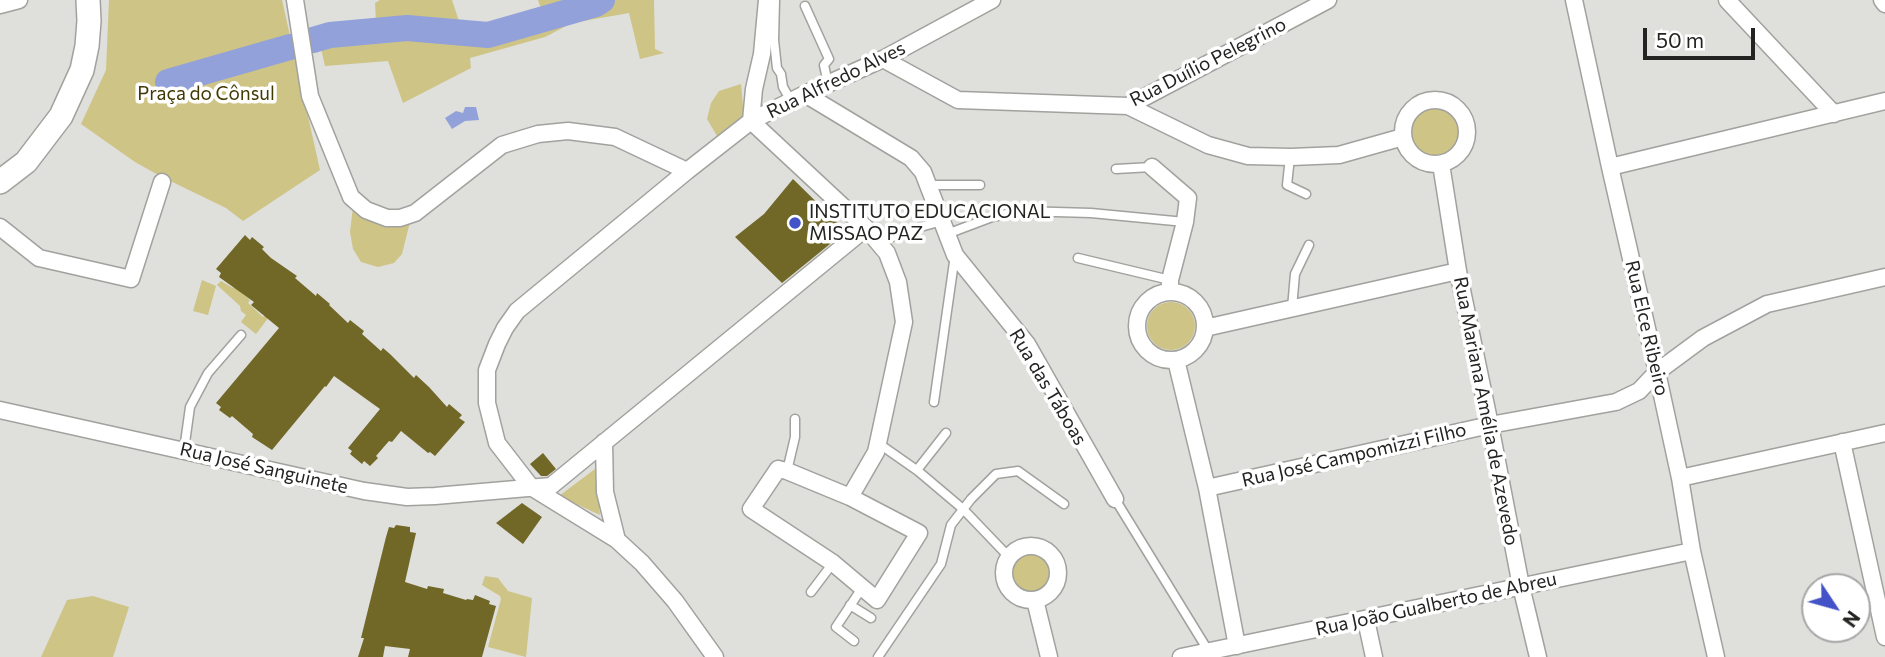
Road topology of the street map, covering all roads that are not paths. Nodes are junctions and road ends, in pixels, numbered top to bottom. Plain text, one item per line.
1 (19, 0) edge
2 (88, 0) edge
3 (295, 0) edge
4 (767, 0) edge
5 (775, 0) edge
6 (992, 0) edge
7 (1328, 0) edge
8 (1574, 0) edge
9 (1727, 0) edge
10 (0, 5) edge
11 (805, 6) dead end
12 (883, 60) junction
13 (828, 83) junction
14 (798, 98) junction
15 (1885, 101) edge
16 (1128, 106) junction
17 (1834, 114) junction
18 (751, 121) junction
19 (1403, 137) junction
20 (1290, 157) junction
21 (1441, 164) junction
22 (1152, 167) joint
23 (1610, 167) junction
24 (1116, 169) dead end
25 (687, 171) junction
26 (0, 182) edge
27 (162, 182) dead end
28 (928, 185) junction
29 (980, 185) dead end
30 (1306, 194) dead end
31 (1185, 222) junction
32 (0, 227) edge
33 (866, 228) junction
34 (944, 228) junction
35 (880, 244) junction
36 (1309, 245) dead end
37 (954, 256) junction
38 (1078, 258) dead end
39 (1458, 271) junction
40 (1885, 276) edge
41 (1170, 286) junction
42 (1292, 308) junction
43 (1205, 328) junction
44 (242, 335) dead end
45 (1177, 360) junction
46 (1657, 372) junction
47 (934, 402) dead end
48 (0, 410) edge
49 (795, 419) dead end
50 (1490, 425) junction
51 (946, 433) dead end
52 (1885, 433) edge
53 (604, 442) junction
54 (1842, 442) junction
55 (878, 443) junction
56 (184, 450) junction
57 (917, 470) junction
58 (787, 471) junction
59 (1679, 478) junction
60 (531, 487) junction
61 (1207, 488) junction
62 (850, 497) junction
63 (1115, 499) joint
64 (1064, 504) dead end
65 (963, 509) junction
66 (617, 540) junction
67 (1692, 551) junction
68 (1009, 557) junction
69 (832, 563) junction
70 (1521, 586) junction
71 (862, 588) junction
72 (811, 592) dead end
73 (1035, 600) junction
74 (850, 605) junction
75 (872, 618) dead end
76 (1366, 620) junction
77 (1885, 637) edge
78 (854, 641) dead end
79 (1237, 646) junction
80 (1209, 654) edge
81 (715, 657) edge
82 (878, 657) edge
83 (1049, 657) edge
84 (1181, 657) edge
85 (1374, 657) edge
86 (1538, 657) edge
87 (1716, 657) edge

1 - 10 street
2 - 26 main road
3 - 25 street
4 - 18 street
5 - 14 lane
6 - 12 street, Rua Alfredo Alves
7 - 16 street, Rua Duílio Pelegrino
8 - 23 street, Rua Elce Ribeiro
9 - 17 street
11 - 13 lane
12 - 13 street, Rua Alfredo Alves
12 - 16 street, Rua Duílio Pelegrino
13 - 14 street, Rua Alfredo Alves
14 - 18 street, Rua Alfredo Alves
14 - 28 street, Rua das Táboas
15 - 17 street
16 - 20 street
17 - 23 street
18 - 25 street, Rua Alfredo Alves
18 - 33 street
19 - 20 street
19 - 21 street
19 - 21 street
20 - 30 lane
21 - 39 street, Rua Mariana Amélia de Azevedo
22 - 24 lane
22 - 31 street
23 - 46 street, Rua Elce Ribeiro
25 - 60 street, Rua Alfredo Alves
27 - 32 street
28 - 29 lane
28 - 34 street, Rua das Táboas
31 - 34 lane
31 - 41 street
33 - 35 street
33 - 53 street, Rua José Sanguinete
34 - 35 lane
34 - 37 street, Rua das Táboas
35 - 55 street
36 - 42 lane
37 - 47 lane
37 - 63 street, Rua das Táboas
38 - 41 lane
39 - 42 street
39 - 50 street, Rua Mariana Amélia de Azevedo
40 - 46 street, Rua José Campomizzi Filho
41 - 43 street
41 - 45 street
42 - 43 street
43 - 45 street
44 - 56 lane
45 - 61 street
46 - 50 street, Rua José Campomizzi Filho
46 - 59 street, Rua Elce Ribeiro
48 - 56 street, Rua José Sanguinete
49 - 58 lane
50 - 61 street, Rua José Campomizzi Filho
50 - 70 street, Rua Mariana Amélia de Azevedo
51 - 57 lane
52 - 54 street
53 - 60 street, Rua José Sanguinete
53 - 66 street
54 - 59 street
54 - 77 street
55 - 57 lane
55 - 62 street
56 - 60 street, Rua José Sanguinete
57 - 65 lane
58 - 62 street
58 - 69 street
59 - 67 street, Rua Elce Ribeiro
60 - 66 street
61 - 79 street
62 - 71 street
63 - 80 lane, Rua das Táboas
64 - 65 lane
65 - 68 lane
65 - 82 lane
66 - 81 street
67 - 70 street, Rua João Gualberto de Abreu
67 - 87 street, Rua Elce Ribeiro
68 - 73 street
68 - 73 street
69 - 71 street
69 - 72 lane
70 - 76 street, Rua João Gualberto de Abreu
70 - 86 street, Rua Mariana Amélia de Azevedo
71 - 74 lane
73 - 83 street
74 - 75 lane
74 - 78 lane
76 - 79 street, Rua João Gualberto de Abreu
76 - 85 street
79 - 80 street, Rua João Gualberto de Abreu
80 - 84 street, Rua João Gualberto de Abreu

